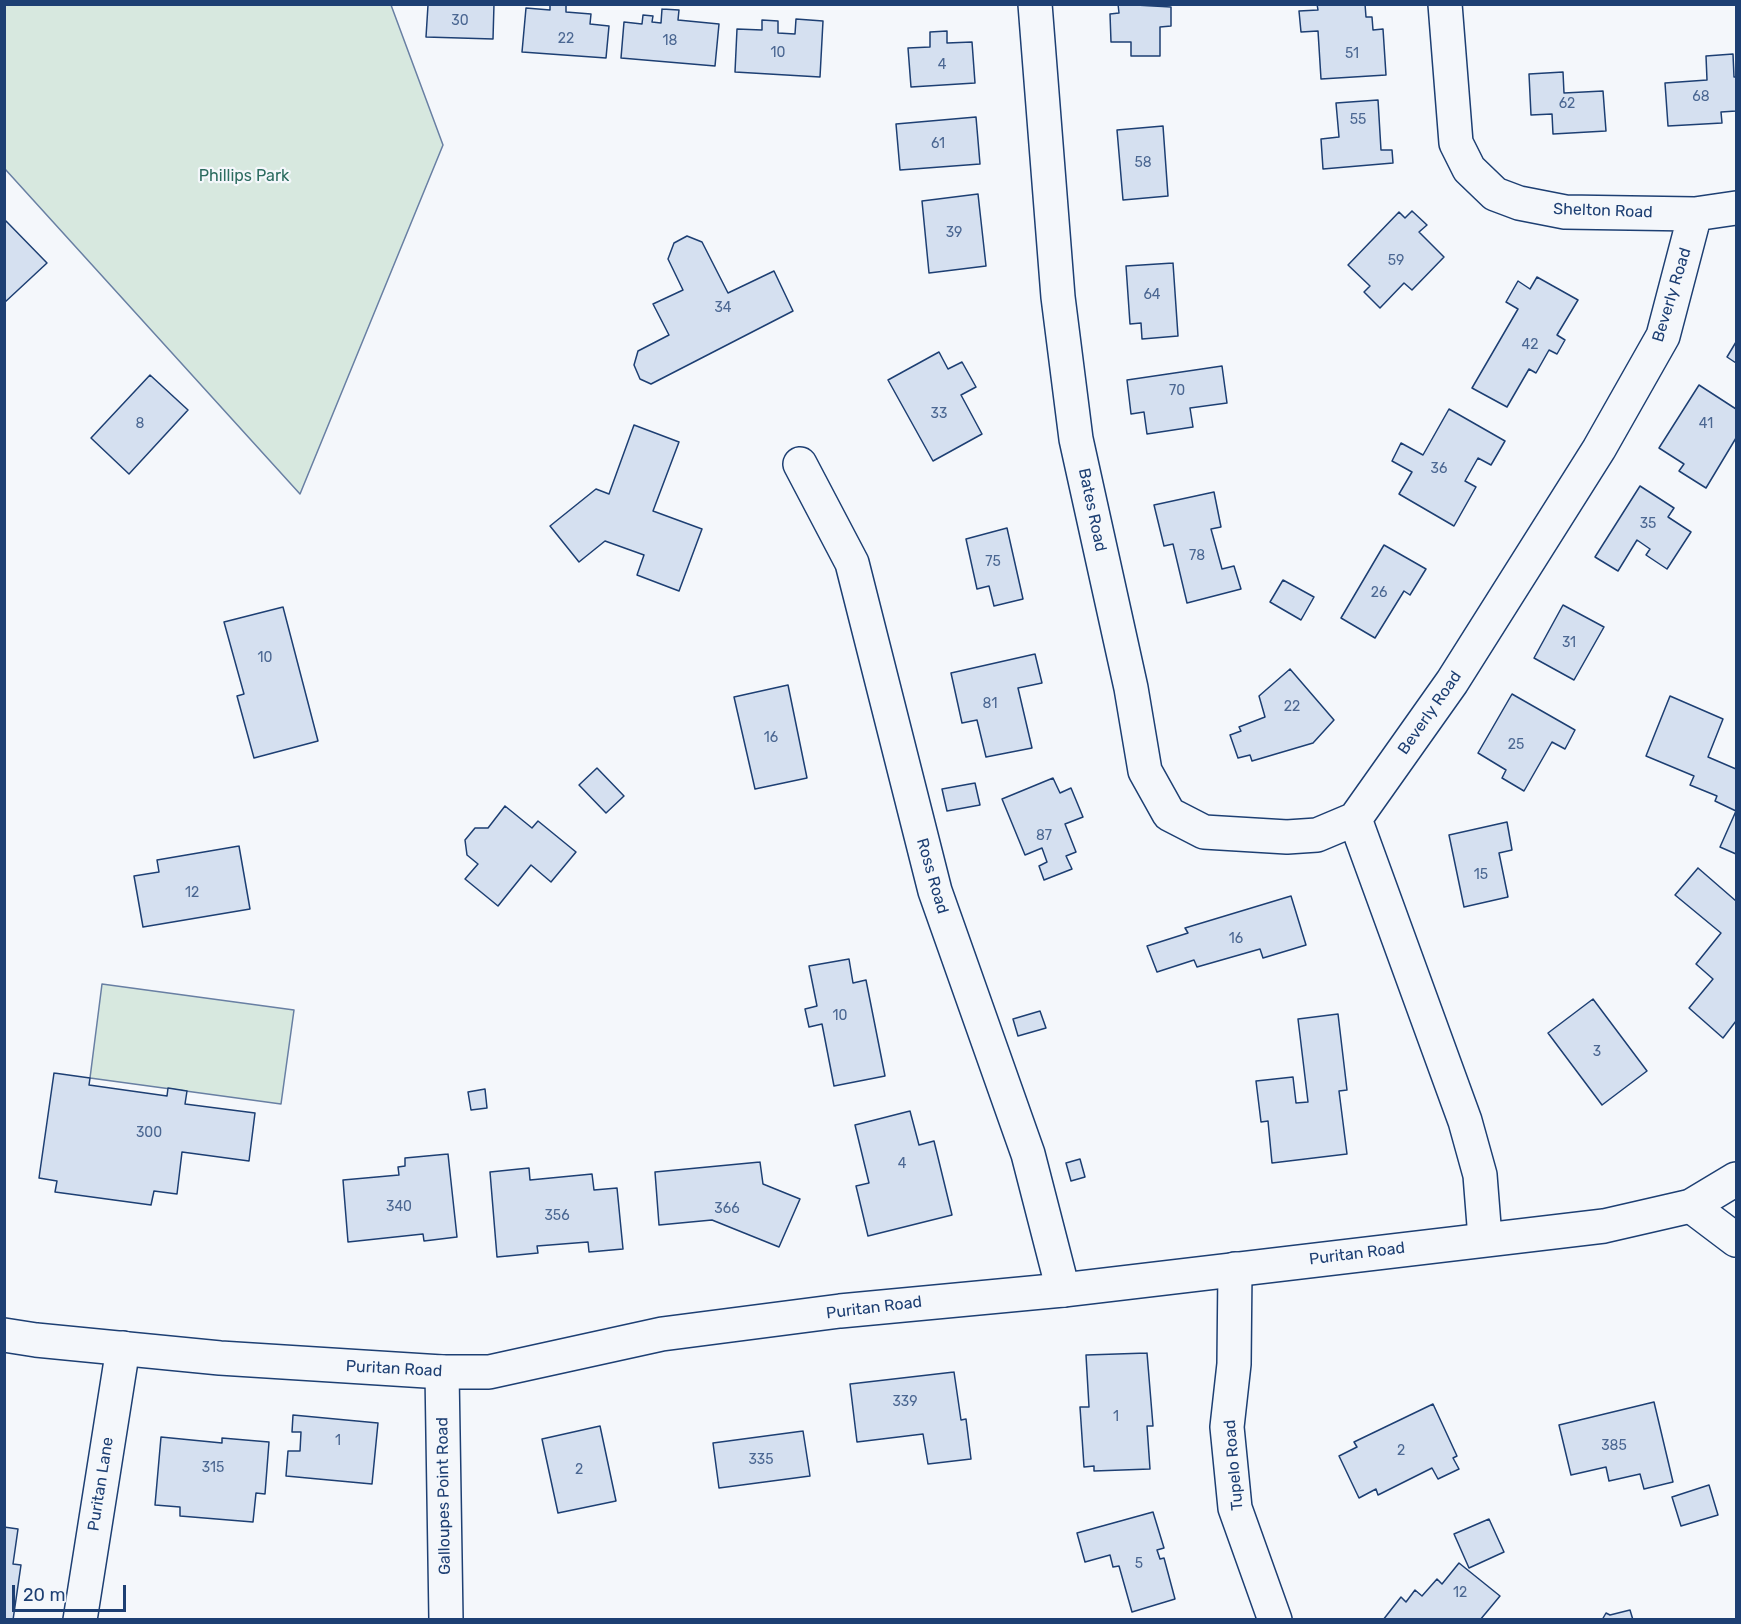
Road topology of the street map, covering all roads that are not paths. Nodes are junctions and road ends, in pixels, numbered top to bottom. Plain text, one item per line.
1 (1035, 4) edge
2 (1445, 4) edge
3 (1737, 208) edge
4 (1695, 214) junction
5 (800, 464) dead end
6 (1355, 819) junction
7 (1737, 1179) edge
8 (1691, 1206) junction
9 (1485, 1238) junction
10 (1737, 1240) edge
11 (1235, 1269) junction
12 (1063, 1290) junction
13 (4, 1335) edge
14 (123, 1348) junction
15 (442, 1372) junction
16 (80, 1620) edge
17 (446, 1620) edge
18 (1275, 1620) edge

1 - 6 street, Bates Road
2 - 4 street, Shelton Road
3 - 4 street, Shelton Road
4 - 6 street, Beverly Road
5 - 12 street, Ross Road
6 - 9 street
7 - 8 street, Puritan Road
8 - 9 street, Puritan Road
8 - 10 street
9 - 11 street, Puritan Road
11 - 12 street, Puritan Road
11 - 18 street, Tupelo Road
12 - 15 street, Puritan Road
13 - 14 street, Puritan Road
14 - 15 street, Puritan Road
14 - 16 street, Puritan Lane
15 - 17 street, Galloupes Point Road

